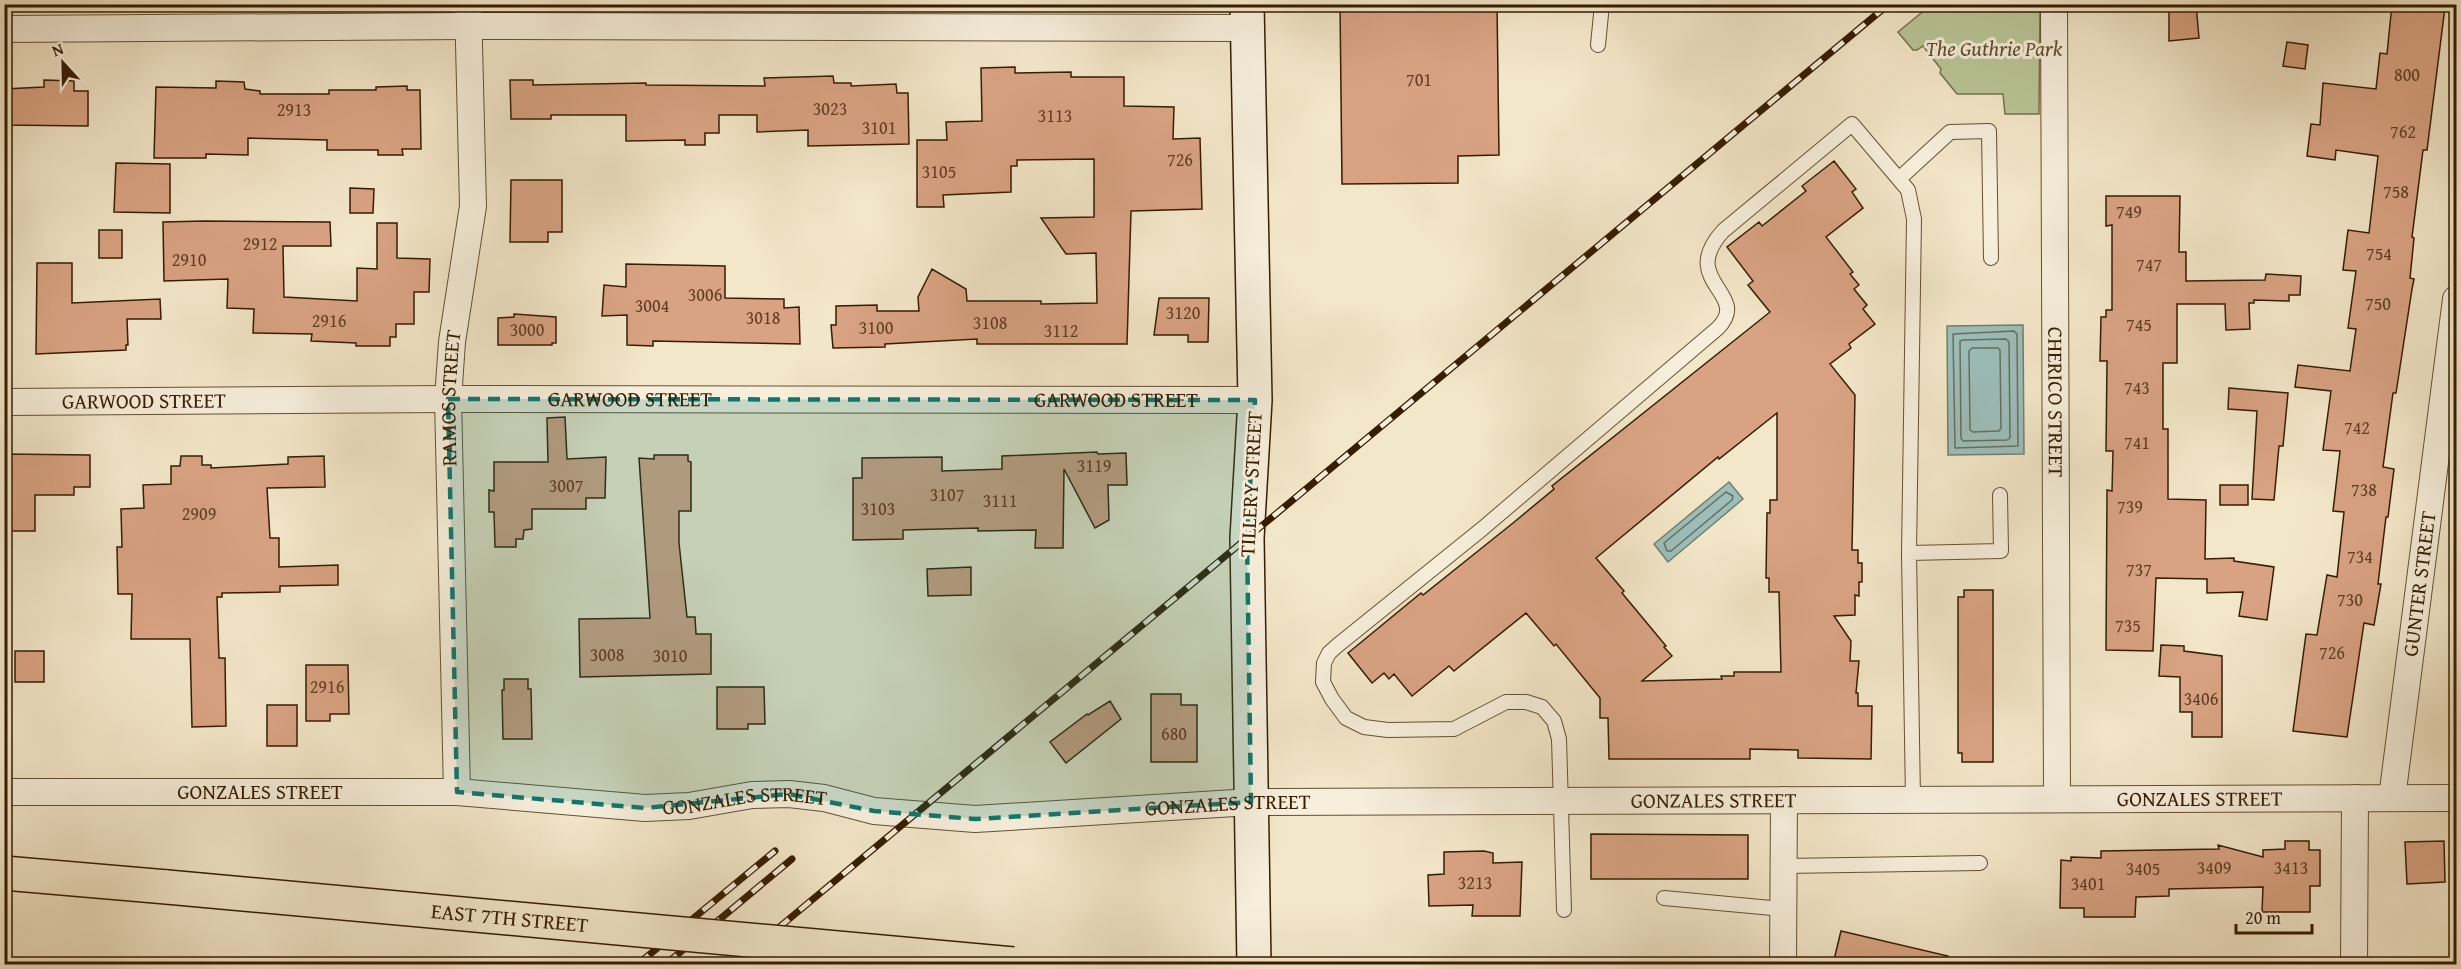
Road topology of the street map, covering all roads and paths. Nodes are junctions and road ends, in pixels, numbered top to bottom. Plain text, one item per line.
1 (1602, 4) edge
2 (2054, 4) edge
3 (468, 15) edge
4 (1247, 16) edge
5 (4, 29) edge
6 (1598, 45) dead end
7 (1900, 178) junction
8 (1991, 258) dead end
9 (2457, 298) edge
10 (448, 399) junction
11 (1255, 400) junction
12 (4, 402) edge
13 (2000, 495) dead end
14 (1909, 553) junction
15 (4, 792) edge
16 (457, 792) junction
17 (2057, 798) junction
18 (2355, 798) junction
19 (2392, 798) junction
20 (2457, 798) edge
21 (1914, 799) junction
22 (1561, 800) junction
23 (1784, 800) junction
24 (1251, 802) junction
25 (1980, 863) dead end
26 (1784, 866) junction
27 (4, 873) edge
28 (1664, 898) dead end
29 (1784, 909) junction
30 (1564, 910) dead end
31 (1013, 964) edge
32 (1254, 964) edge
33 (1783, 964) edge
34 (2354, 964) edge

1 - 6 lane
2 - 17 street, CHERICO STREET
3 - 4 street
3 - 5 street
3 - 10 street, RAMOS STREET
4 - 11 street, TILLERY STREET
7 - 8 lane
7 - 14 lane
7 - 22 lane
9 - 19 street, GUNTER STREET
10 - 11 street, GARWOOD STREET
10 - 12 street, GARWOOD STREET
10 - 16 street, RAMOS STREET
11 - 24 street, TILLERY STREET
13 - 14 lane
14 - 21 lane
15 - 16 street, GONZALES STREET
16 - 24 street, GONZALES STREET
17 - 18 street, GONZALES STREET
17 - 21 street, GONZALES STREET
18 - 19 street, GONZALES STREET
18 - 34 street
19 - 20 street, GONZALES STREET
21 - 23 street, GONZALES STREET
22 - 23 street, GONZALES STREET
22 - 24 street, GONZALES STREET
22 - 30 lane
23 - 26 street
24 - 32 street, TILLERY STREET
25 - 26 lane
26 - 29 street
27 - 31 main road, EAST 7TH STREET, bridge
28 - 29 lane
29 - 33 street

